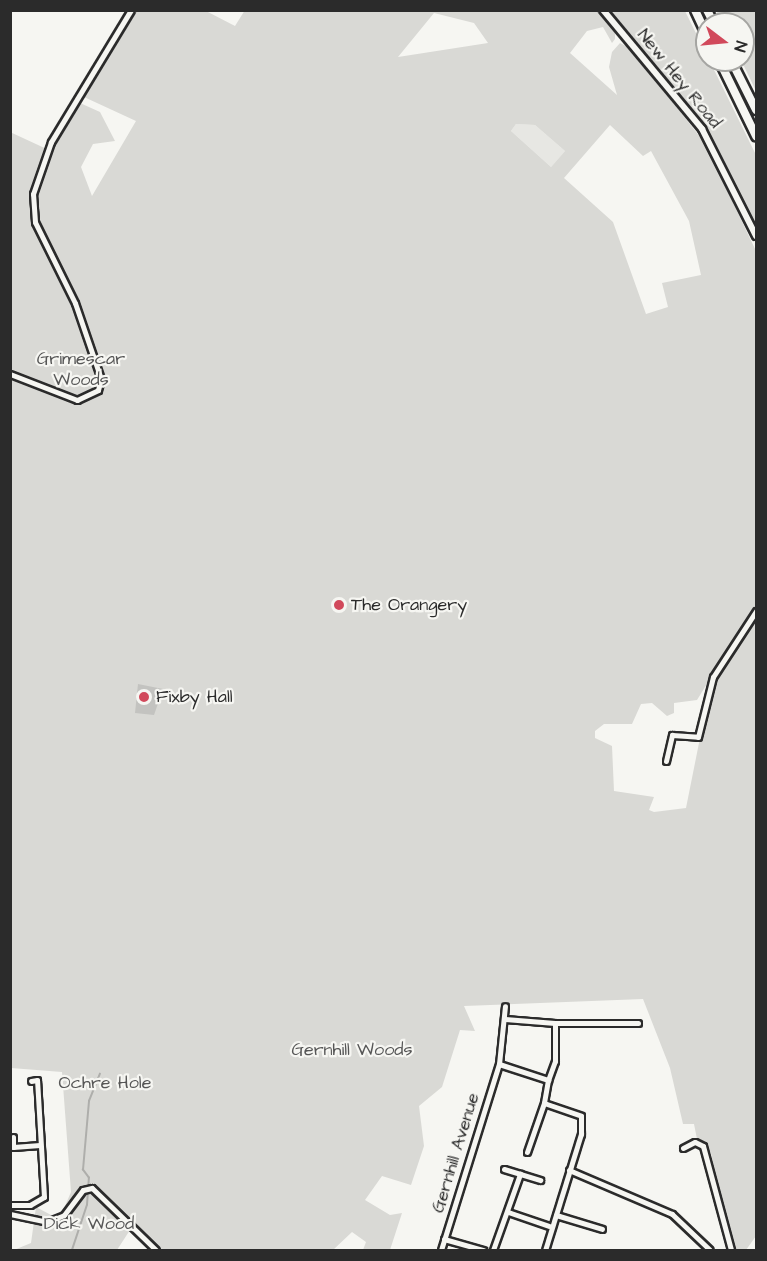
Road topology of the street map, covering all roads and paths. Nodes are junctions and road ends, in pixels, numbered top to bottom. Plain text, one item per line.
1 (131, 10) edge
2 (603, 10) edge
3 (725, 72) edge
4 (737, 72) edge
5 (756, 110) edge
6 (756, 136) edge
7 (756, 236) edge
8 (10, 374) edge
9 (756, 611) edge
10 (666, 761) dead end
11 (505, 1005) dead end
12 (504, 1019) junction
13 (555, 1023) junction
14 (638, 1023) dead end
15 (499, 1064) junction
16 (548, 1080) junction
17 (31, 1081) dead end
18 (544, 1103) junction
19 (13, 1137) dead end
20 (40, 1145) junction
21 (683, 1148) dead end
22 (527, 1152) dead end
23 (504, 1169) dead end
24 (569, 1170) junction
25 (520, 1174) junction
26 (540, 1180) dead end
27 (10, 1205) edge
28 (508, 1212) junction
29 (10, 1214) edge
30 (556, 1215) junction
31 (549, 1226) junction
32 (602, 1229) dead end
33 (444, 1239) junction
34 (152, 1250) edge
35 (441, 1251) edge
36 (483, 1251) edge
37 (493, 1251) edge
38 (545, 1251) edge
39 (710, 1251) edge
40 (732, 1251) edge

1 - 8 street
2 - 7 main road, New Hey Road
3 - 6 highway
4 - 5 highway
9 - 10 street
11 - 12 street, Gernhill Avenue
12 - 13 street
12 - 15 street, Gernhill Avenue
13 - 14 street
13 - 16 street
15 - 16 street
15 - 33 street, Gernhill Avenue
16 - 18 street
17 - 20 street
18 - 22 street
18 - 24 street
19 - 20 street
20 - 27 street
21 - 40 street
23 - 25 street
24 - 30 street
24 - 39 street
25 - 26 street
25 - 28 street
28 - 31 street
28 - 37 street
29 - 34 street
30 - 31 street
30 - 32 street
31 - 38 street
33 - 35 street, Gernhill Avenue
33 - 36 street

